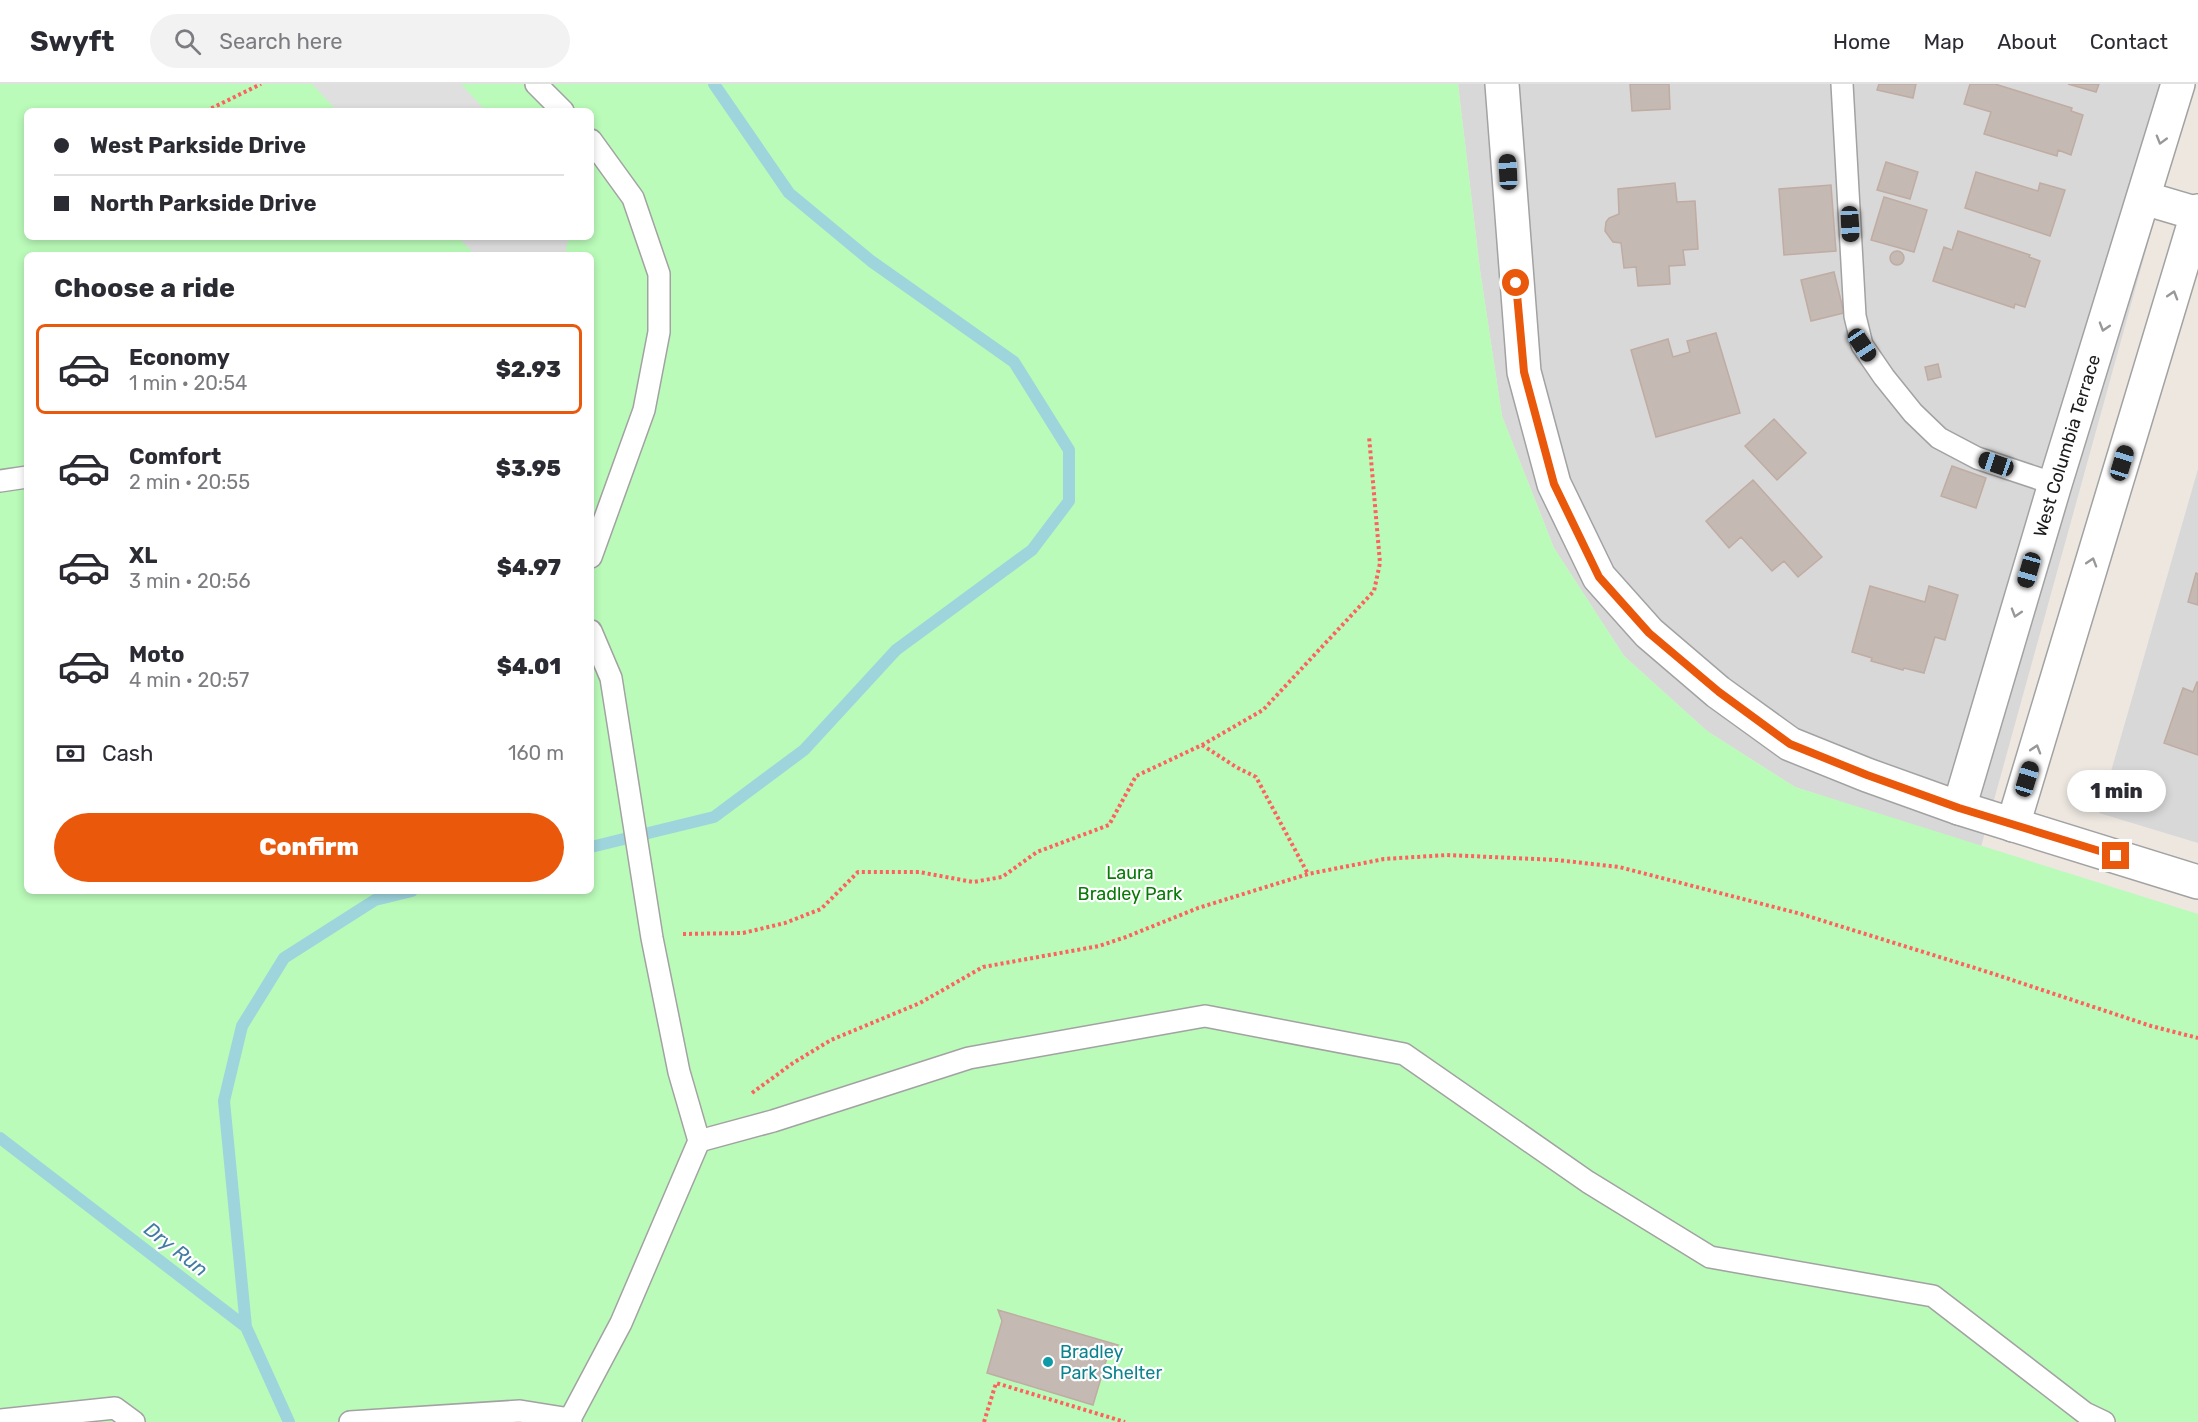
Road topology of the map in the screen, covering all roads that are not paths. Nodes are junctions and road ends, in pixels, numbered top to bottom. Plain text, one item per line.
1 (536, 84) edge
2 (1502, 84) edge
3 (1842, 84) edge
4 (2178, 84) edge
5 (560, 108) edge
6 (594, 144) edge
7 (2144, 198) junction
8 (2198, 213) edge
9 (24, 477) edge
10 (0, 481) edge
11 (2055, 484) junction
12 (594, 549) edge
13 (594, 638) edge
14 (1959, 808) junction
15 (2013, 825) junction
16 (2198, 882) edge
17 (699, 1141) junction
18 (0, 1420) edge
19 (571, 1420) edge
20 (134, 1422) edge
21 (357, 1422) edge
22 (2104, 1422) edge

1 - 5 lane
2 - 14 street
3 - 11 lane
4 -> 7 street, West Columbia Terrace
6 - 12 lane
7 - 8 street
7 -> 11 street, West Columbia Terrace
15 -> 8 street
9 - 10 lane
11 -> 14 street, West Columbia Terrace
13 - 17 lane
14 - 15 street
15 - 16 street
17 - 19 lane
17 - 22 lane
18 - 20 lane
19 - 21 lane

